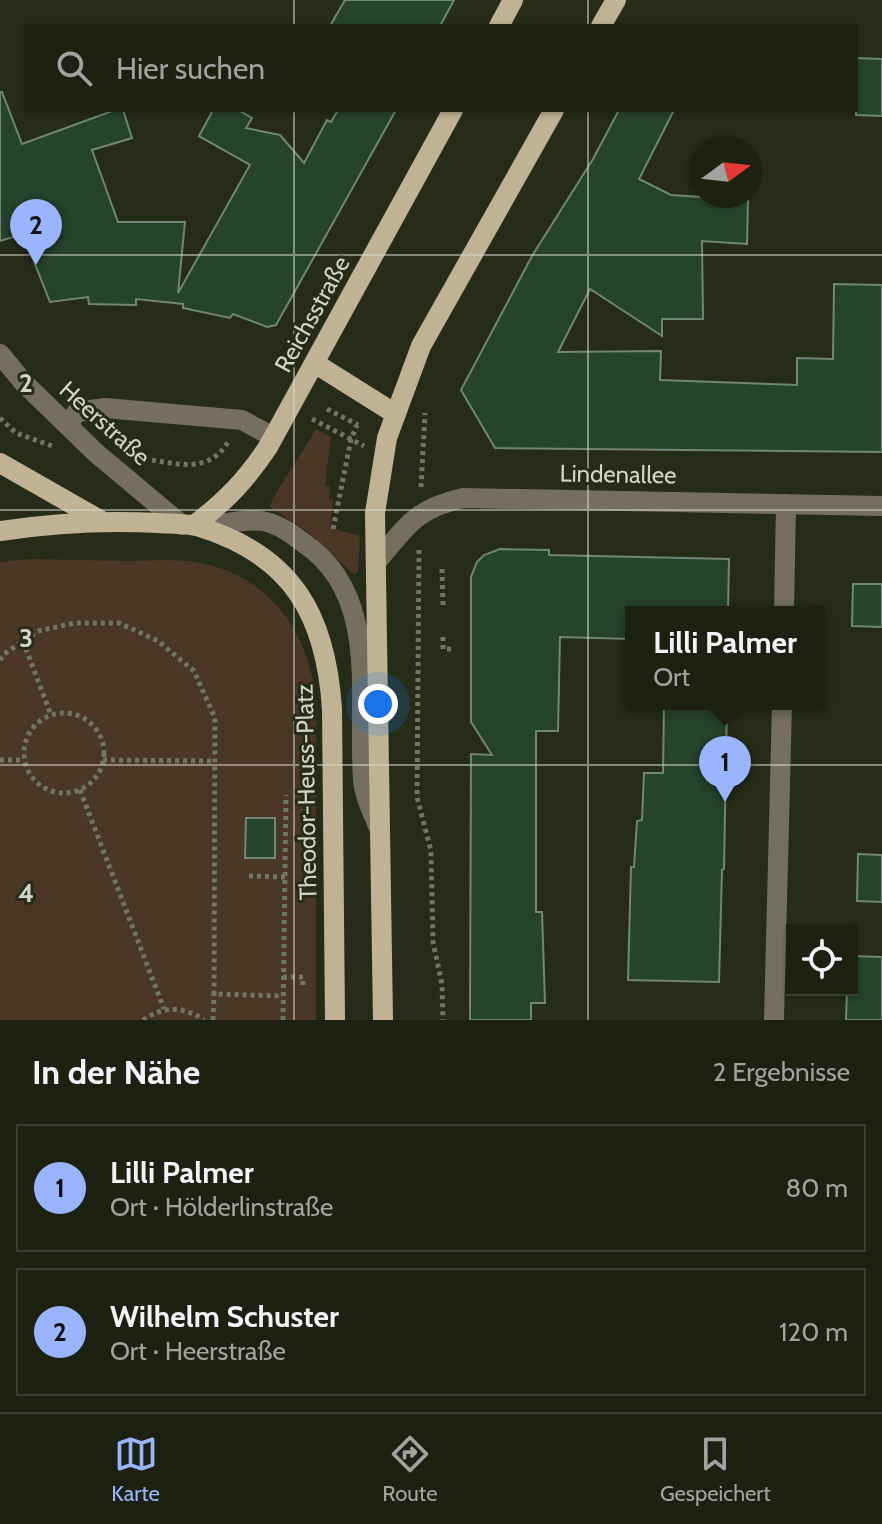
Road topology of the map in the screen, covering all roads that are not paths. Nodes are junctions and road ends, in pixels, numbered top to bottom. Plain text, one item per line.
1 (513, 0) edge
2 (616, 0) edge
3 (500, 24) edge
4 (602, 24) edge
5 (452, 112) edge
6 (553, 112) edge
7 (0, 354) edge
8 (316, 364) junction
9 (394, 413) junction
10 (68, 424) junction
11 (273, 437) junction
12 (0, 463) edge
13 (786, 504) junction
14 (882, 506) edge
15 (100, 520) junction
16 (192, 526) junction
17 (0, 531) edge
18 (377, 561) junction
19 (784, 606) edge
20 (782, 710) edge
21 (382, 845) junction
22 (335, 1020) edge
23 (383, 1020) edge
24 (774, 1020) edge

1 - 3 main road
2 - 4 main road
5 - 8 main road, Reichsstraße
6 - 9 main road
7 - 10 street, Heerstraße
8 - 9 main road
8 - 11 main road, Reichsstraße
9 - 18 main road
10 - 11 street
10 - 16 street, Heerstraße
11 - 16 main road, Reichsstraße
12 - 15 main road
13 - 14 street, Lindenallee
13 - 18 street, Lindenallee
13 - 19 street
15 - 16 main road, Theodor-Heuss-Platz
15 - 17 main road, Theodor-Heuss-Platz
16 - 21 street, Theodor-Heuss-Platz
16 - 22 main road, Theodor-Heuss-Platz
18 - 21 main road, Theodor-Heuss-Platz
20 - 24 street
21 - 23 main road, Theodor-Heuss-Platz

